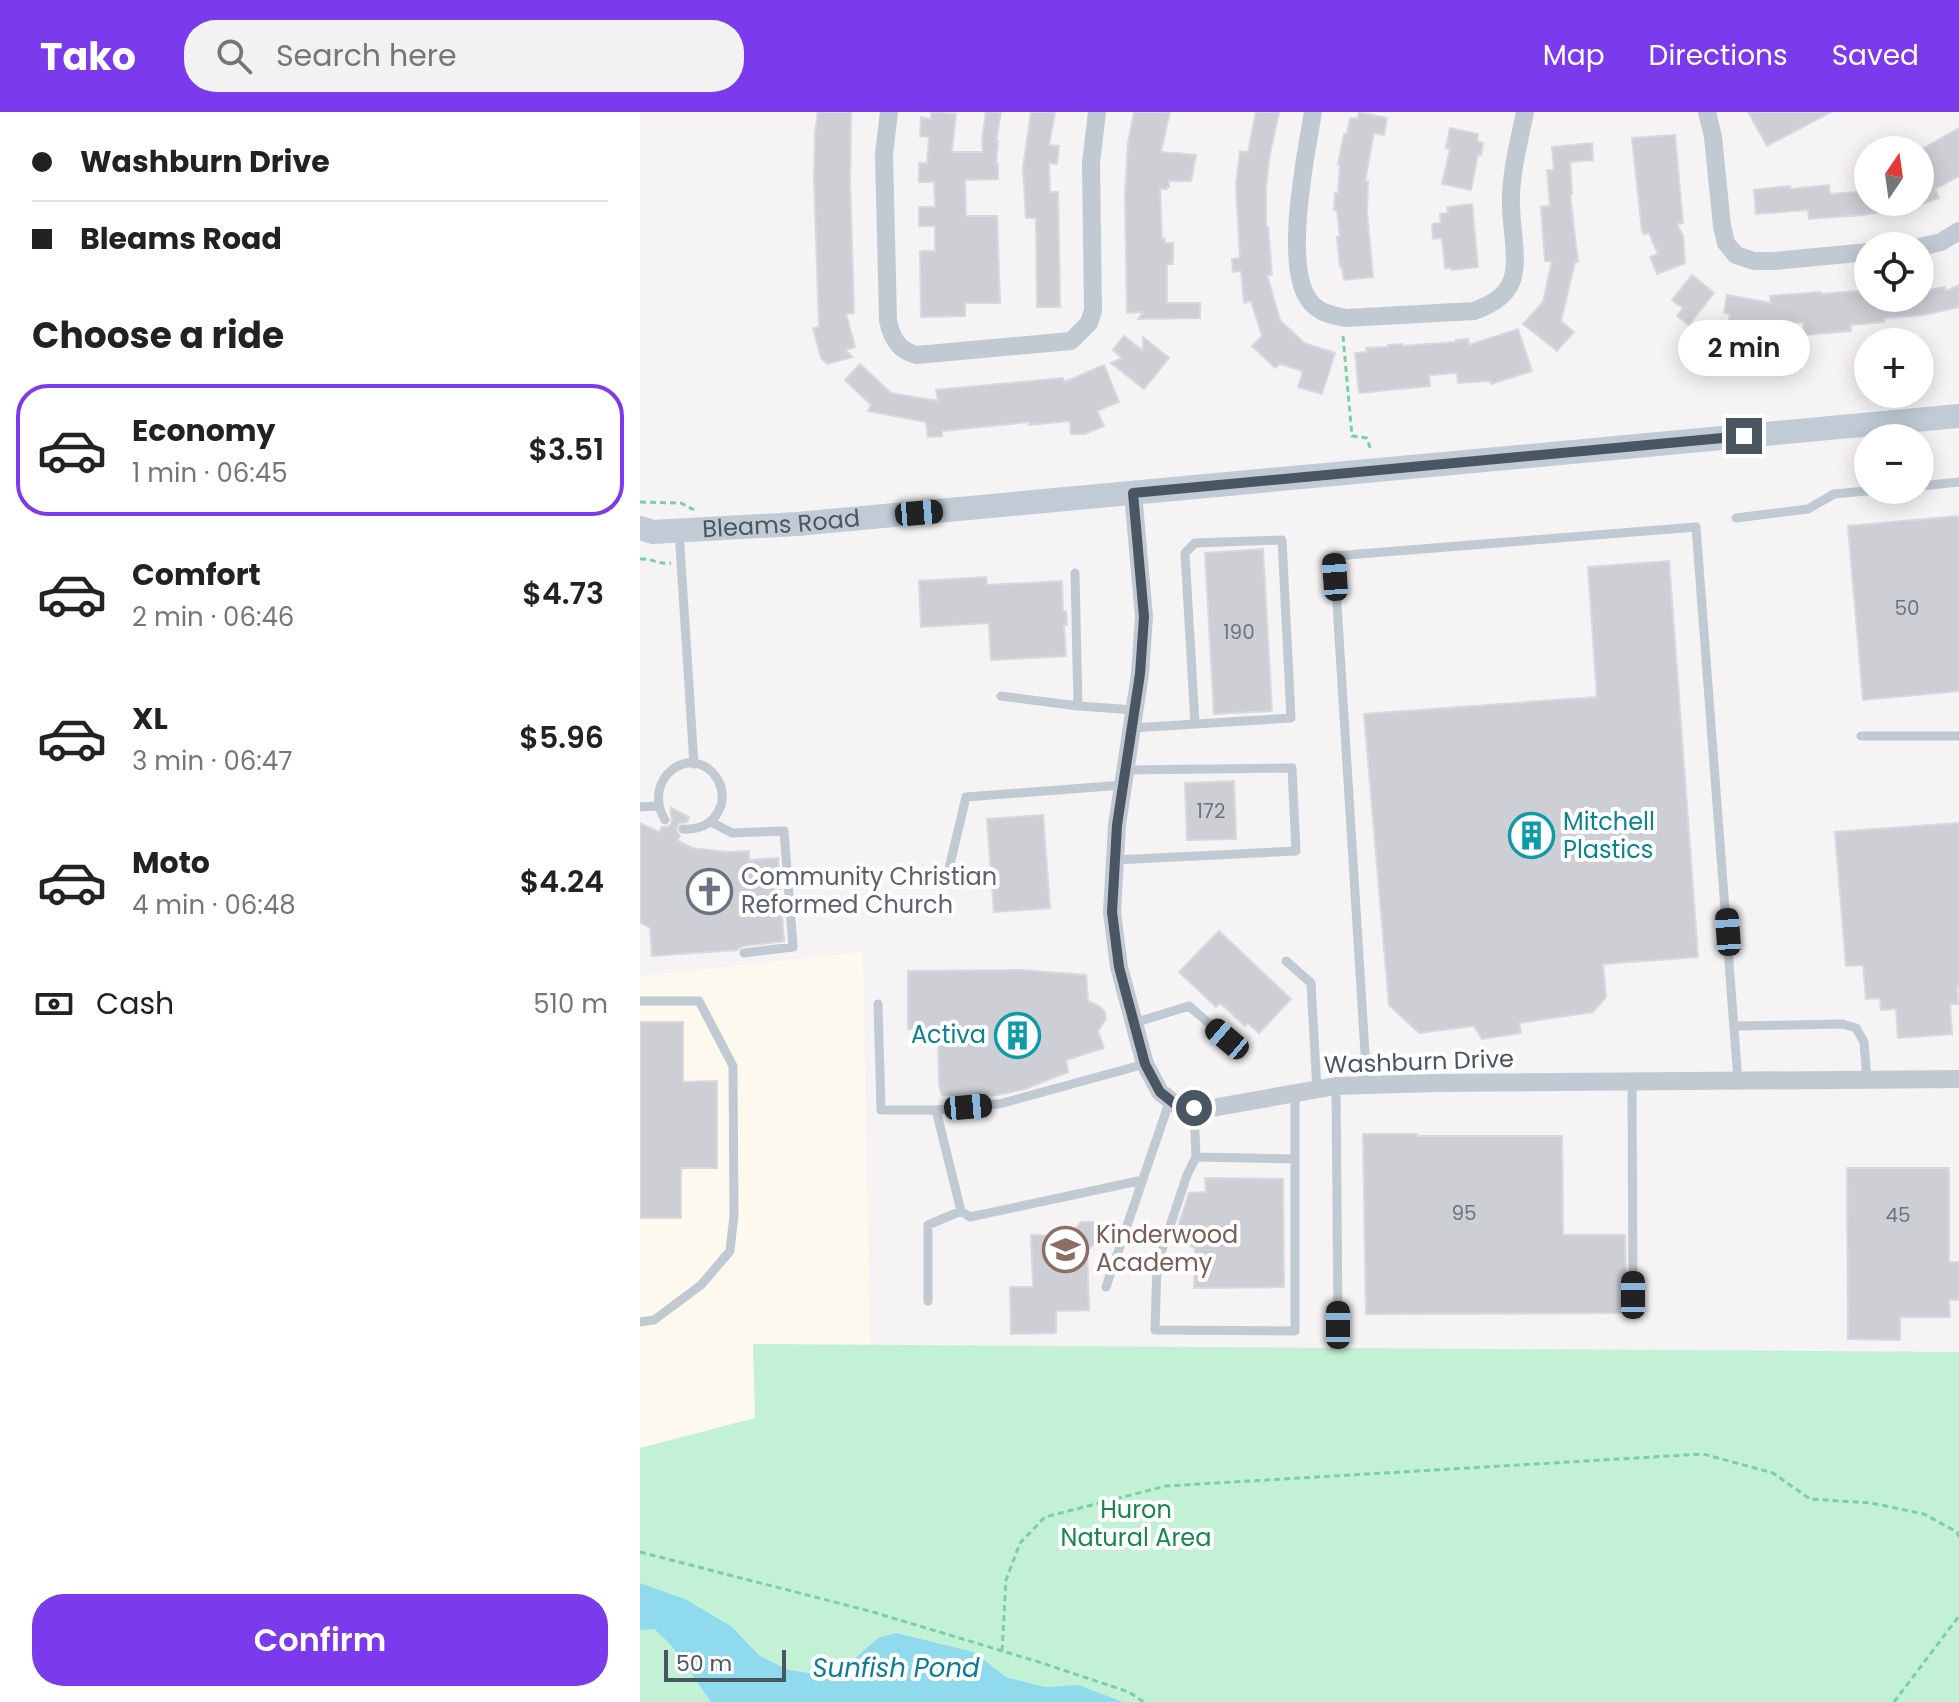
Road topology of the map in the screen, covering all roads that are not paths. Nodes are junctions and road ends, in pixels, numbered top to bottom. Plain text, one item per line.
1 (889, 112) edge
2 (1097, 112) edge
3 (1313, 112) edge
4 (1525, 112) edge
5 (1707, 112) edge
6 (1959, 231) edge
7 (1934, 244) edge
8 (1854, 253) edge
9 (1959, 416) edge
10 (1959, 482) edge
11 (1934, 485) edge
12 (1854, 492) edge
13 (1133, 493) junction
14 (1736, 518) dead end
15 (679, 531) junction
16 (644, 533) edge
17 (1075, 573) dead end
18 (1001, 696) dead end
19 (1078, 706) junction
20 (1134, 719) junction
21 (1195, 724) junction
22 (1861, 736) dead end
23 (1959, 736) edge
24 (694, 764) junction
25 (1125, 778) junction
26 (656, 806) junction
27 (640, 807) edge
28 (665, 820) dead end
29 (711, 822) junction
30 (683, 829) dead end
31 (1115, 860) junction
32 (947, 877) dead end
33 (744, 953) dead end
34 (1286, 961) dead end
35 (640, 1001) edge
36 (878, 1004) dead end
37 (1134, 1023) junction
38 (1735, 1026) junction
39 (1227, 1039) dead end
40 (1145, 1064) junction
41 (1959, 1079) edge
42 (1867, 1080) junction
43 (1632, 1081) junction
44 (1738, 1081) junction
45 (1367, 1085) junction
46 (1336, 1086) junction
47 (1317, 1090) junction
48 (1295, 1093) junction
49 (1170, 1100) junction
50 (1194, 1108) junction
51 (936, 1110) junction
52 (1196, 1157) junction
53 (1295, 1159) junction
54 (1143, 1180) junction
55 (961, 1211) junction
56 (1106, 1287) dead end
57 (1633, 1295) dead end
58 (928, 1301) dead end
59 (640, 1322) edge
60 (1338, 1325) dead end

1 - 2 street
3 - 4 street
5 - 8 street
6 - 7 street
9 - 13 main road, Bleams Road
10 - 11 lane
12 - 14 lane
13 - 15 main road, Bleams Road
13 - 20 street
15 - 16 main road, Bleams Road
15 - 24 lane
17 - 19 lane
18 - 19 lane
19 - 20 lane
20 - 21 lane
20 - 25 street
21 - 21 lane
22 - 23 lane
24 - 26 lane
24 - 29 lane
25 - 31 street
25 - 31 lane
25 - 32 lane
26 - 27 lane
26 - 28 lane
29 - 30 lane
29 - 33 lane
31 - 37 street
34 - 47 lane
35 - 59 lane
36 - 51 lane
37 - 39 lane
37 - 40 street
38 - 42 lane
38 - 44 lane
38 - 45 lane
40 - 49 street
40 - 51 lane
41 - 42 street, Washburn Drive
42 - 44 street, Washburn Drive
43 - 44 street, Washburn Drive
43 - 45 street, Washburn Drive
43 - 57 lane
45 - 46 street, Washburn Drive
46 - 47 street, Washburn Drive
46 - 60 lane
47 - 48 street, Washburn Drive
48 - 50 street, Washburn Drive
48 - 53 lane
49 - 50 street, Washburn Drive
49 - 54 lane
50 - 52 lane
51 - 55 lane
52 - 53 lane
52 - 53 lane
54 - 55 lane
54 - 56 lane
55 - 58 lane

